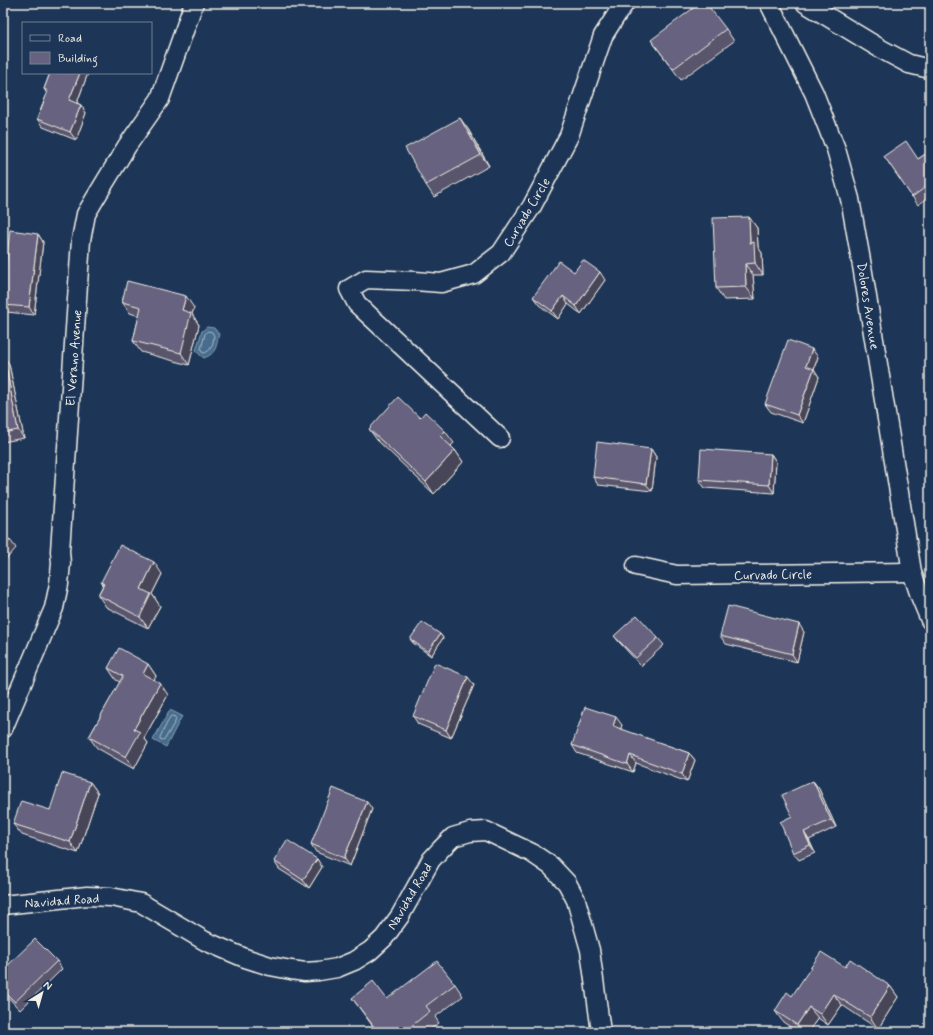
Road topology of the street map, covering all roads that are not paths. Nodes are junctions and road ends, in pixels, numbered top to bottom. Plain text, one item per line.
1 (194, 3) edge
2 (625, 3) edge
3 (769, 3) edge
4 (806, 3) edge
5 (930, 69) edge
6 (500, 438) dead end
7 (636, 566) dead end
8 (912, 572) junction
9 (930, 620) edge
10 (3, 729) edge
11 (3, 905) edge
12 (601, 1032) edge

1 - 10 street, El Verano Avenue
2 - 6 street, Curvado Circle
3 - 8 street, Dolores Avenue
4 - 5 street
7 - 8 street, Curvado Circle
8 - 9 street, Dolores Avenue
11 - 12 street, Navidad Road

